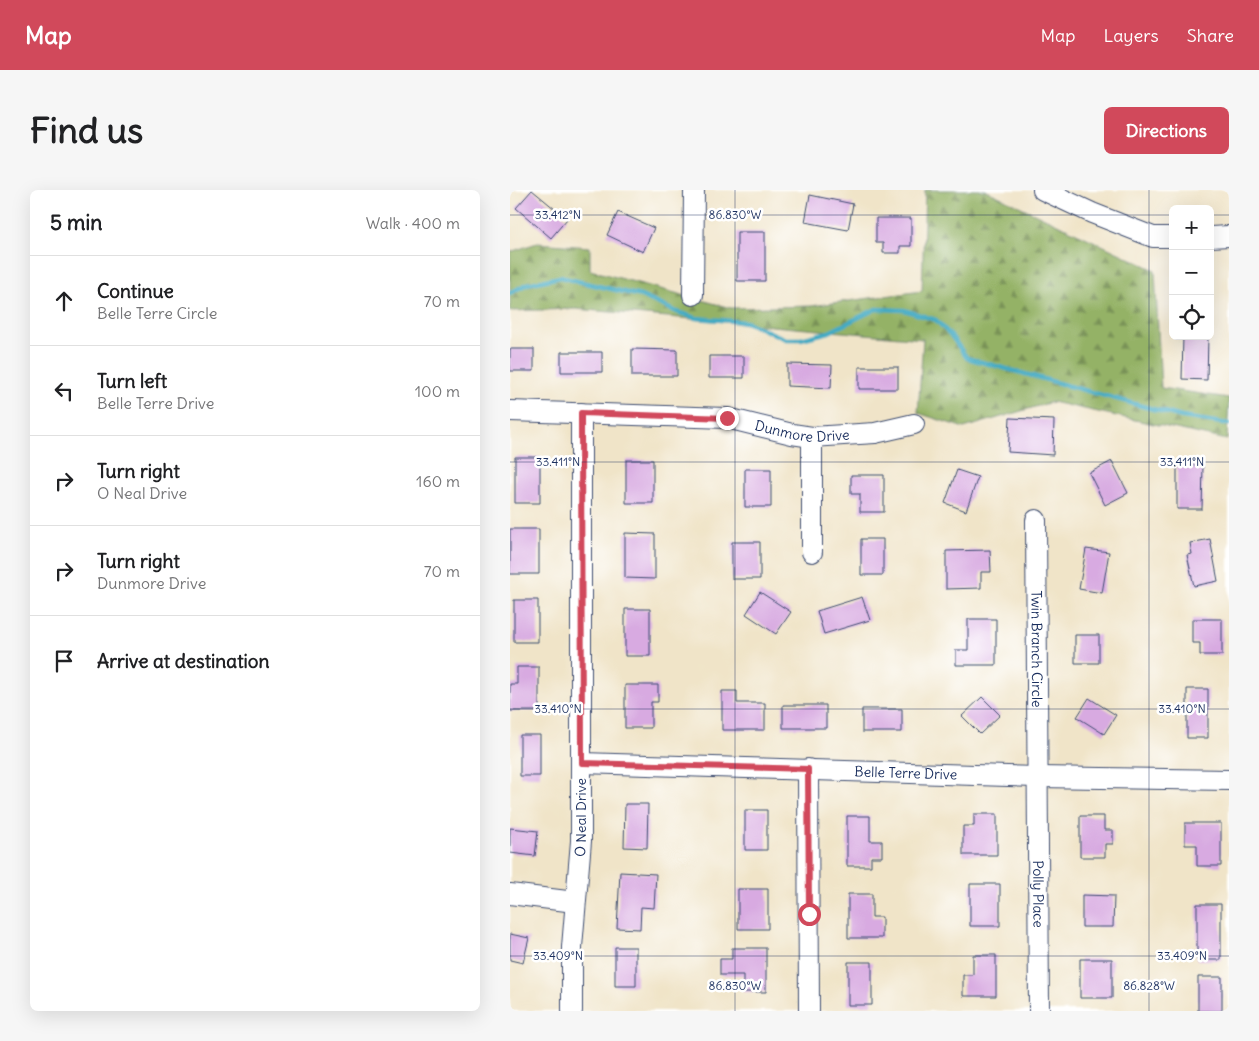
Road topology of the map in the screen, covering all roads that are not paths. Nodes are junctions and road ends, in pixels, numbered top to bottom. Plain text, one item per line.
1 (694, 190) edge
2 (1043, 190) edge
3 (1214, 236) edge
4 (1229, 236) edge
5 (1169, 237) edge
6 (693, 295) dead end
7 (510, 411) edge
8 (581, 413) junction
9 (914, 424) dead end
10 (812, 437) junction
11 (1036, 520) dead end
12 (812, 552) dead end
13 (582, 763) junction
14 (808, 769) junction
15 (1038, 778) junction
16 (1229, 780) edge
17 (510, 894) edge
18 (576, 902) junction
19 (572, 1011) edge
20 (809, 1011) edge
21 (1039, 1011) edge

1 - 6 street
2 - 5 street
3 - 4 street
7 - 8 street, Dunmore Drive
8 - 10 street, Dunmore Drive
8 - 13 street, O Neal Drive
9 - 10 street, Dunmore Drive
10 - 12 street
11 - 15 street, Twin Branch Circle
13 - 14 street, Belle Terre Drive
13 - 18 street, O Neal Drive
14 - 15 street, Belle Terre Drive
14 - 20 street
15 - 16 street, Belle Terre Drive
15 - 21 street, Polly Place
17 - 18 street
18 - 19 street, O Neal Drive

